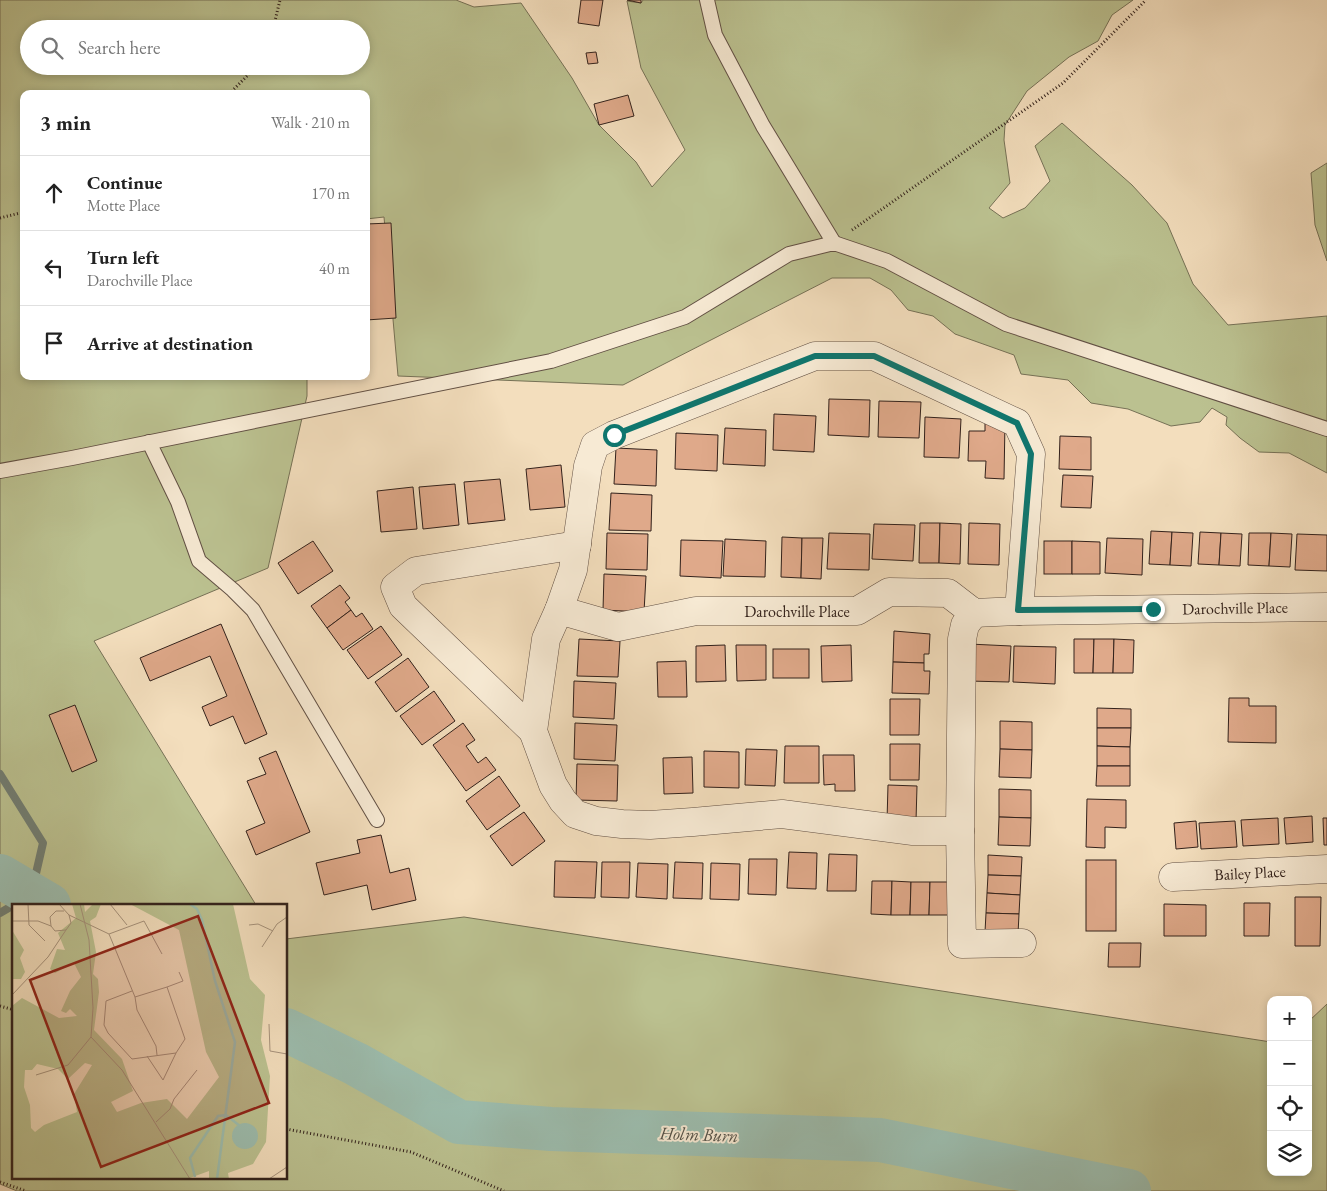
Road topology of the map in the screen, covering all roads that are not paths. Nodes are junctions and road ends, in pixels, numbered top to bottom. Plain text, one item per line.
1 (707, 0) edge
2 (834, 243) junction
3 (1327, 429) edge
4 (149, 442) junction
5 (0, 471) edge
6 (577, 545) junction
7 (1327, 607) edge
8 (559, 610) junction
9 (1018, 610) junction
10 (974, 612) junction
11 (534, 731) junction
12 (377, 820) dead end
13 (960, 831) junction
14 (1327, 868) edge
15 (1173, 877) dead end
16 (1022, 943) dead end

1 - 2 lane
2 - 3 lane
2 - 4 lane
4 - 5 lane
4 - 12 lane
6 - 8 street
6 - 9 street
6 - 11 street
7 - 9 street, Darochville Place
8 - 10 street, Darochville Place
8 - 11 street
9 - 10 street, Darochville Place
10 - 13 street
11 - 13 street
13 - 16 street
14 - 15 street, Bailey Place

